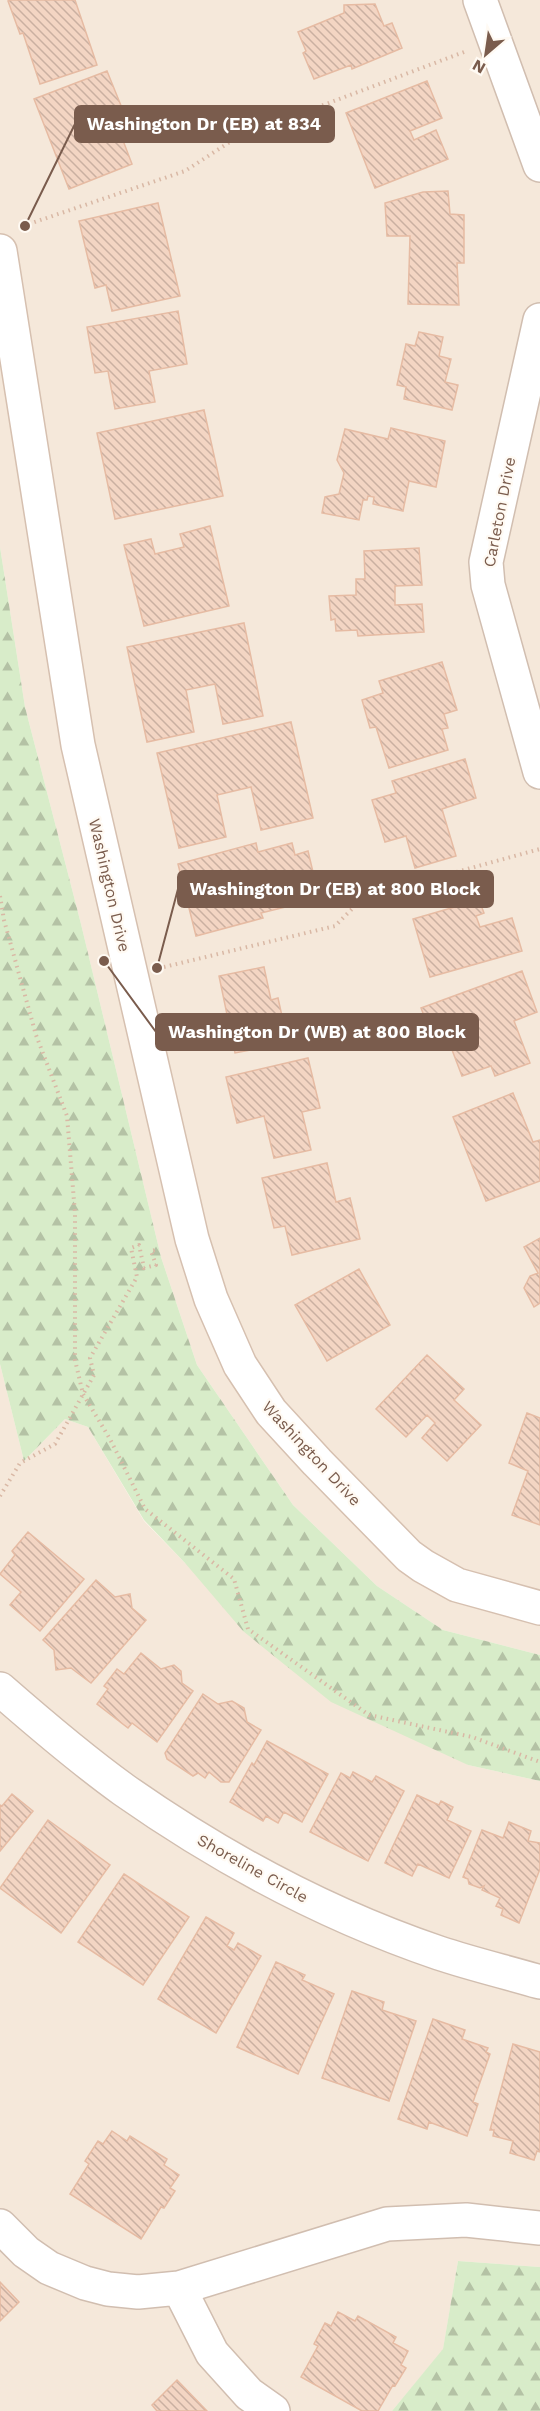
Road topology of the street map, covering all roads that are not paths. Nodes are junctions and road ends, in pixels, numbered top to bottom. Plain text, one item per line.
1 (480, 0) edge
2 (540, 165) edge
3 (10, 239) edge
4 (540, 320) edge
5 (540, 772) edge
6 (540, 1608) edge
7 (0, 1689) edge
8 (540, 1982) edge
9 (0, 2226) edge
10 (540, 2228) edge
11 (179, 2288) junction
12 (273, 2411) edge

1 - 2 street
3 - 6 street, Washington Drive
4 - 5 street, Carleton Drive
7 - 8 street, Shoreline Circle
9 - 11 street
10 - 11 street
11 - 12 street

